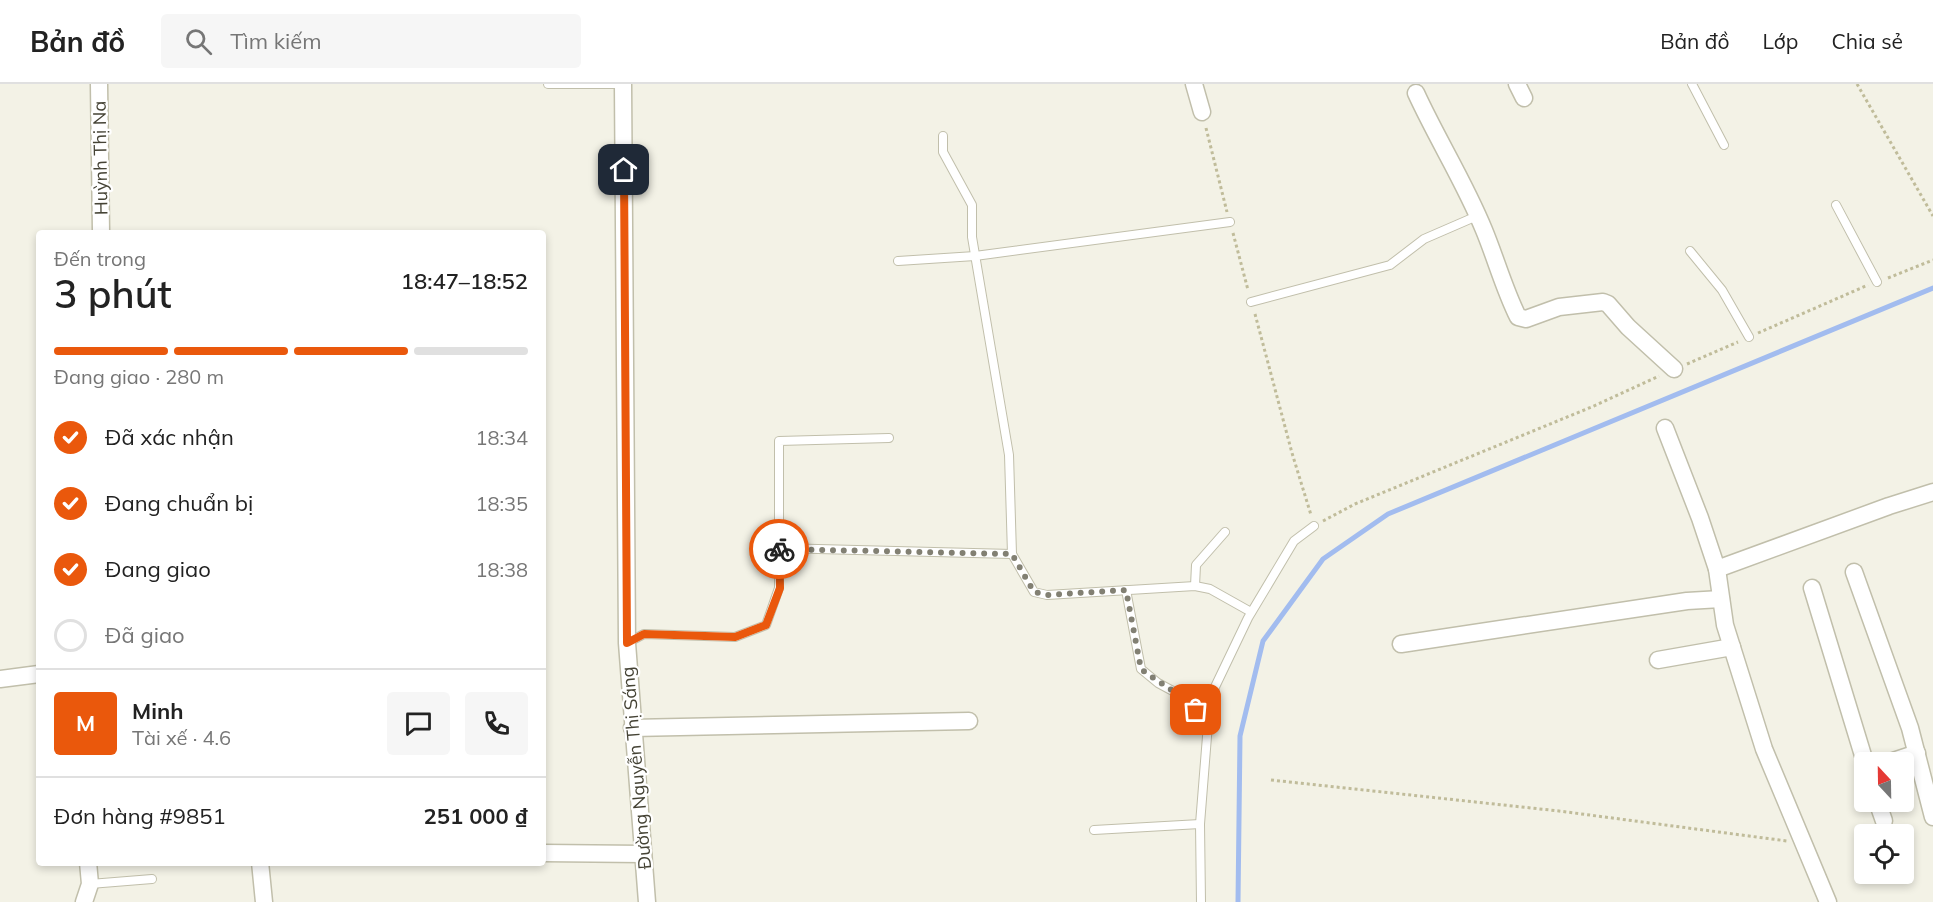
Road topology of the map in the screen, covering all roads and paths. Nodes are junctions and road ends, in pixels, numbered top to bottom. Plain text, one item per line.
1 (99, 84) edge
2 (548, 84) edge
3 (623, 84) edge
4 (1194, 84) edge
5 (1692, 84) edge
6 (1857, 84) edge
7 (1416, 93) dead end
8 (1202, 112) joint
9 (943, 136) dead end
10 (1724, 145) dead end
11 (1836, 205) dead end
12 (1477, 216) junction
13 (1933, 216) edge
14 (1230, 222) junction
15 (100, 230) edge
16 (1690, 251) dead end
17 (975, 256) junction
18 (1933, 260) edge
19 (898, 261) dead end
20 (1877, 282) junction
21 (1251, 302) junction
22 (1749, 337) junction
23 (1674, 369) junction
24 (1665, 428) dead end
25 (889, 438) dead end
26 (1933, 492) edge
27 (1314, 526) junction
28 (1224, 532) dead end
29 (779, 548) junction
30 (1012, 554) junction
31 (1717, 569) junction
32 (1854, 572) dead end
33 (1195, 586) junction
34 (1812, 588) dead end
35 (1126, 590) junction
36 (1721, 599) junction
37 (1251, 612) junction
38 (627, 643) junction
39 (1401, 644) dead end
40 (1732, 647) junction
41 (1658, 660) dead end
42 (36, 674) edge
43 (0, 679) edge
44 (969, 720) dead end
45 (1208, 724) junction
46 (632, 728) junction
47 (1862, 752) edge
48 (1917, 753) junction
49 (1914, 754) edge
50 (1271, 780) dead end
51 (1881, 812) edge
52 (1933, 817) edge
53 (1884, 821) dead end
54 (1200, 824) junction
55 (1094, 830) dead end
56 (1803, 843) junction
57 (546, 853) edge
58 (643, 854) junction
59 (88, 866) edge
60 (261, 866) edge
61 (152, 879) dead end
62 (90, 884) junction
63 (84, 902) edge
64 (264, 902) edge
65 (647, 902) edge
66 (1201, 902) edge
67 (1828, 902) edge

1 - 15 street, Huỳnh Thị Na
2 - 3 lane
3 - 38 street, Đường Nguyễn Thị Sáng
4 - 8 street
5 - 10 lane
6 - 13 path
7 - 12 street
8 - 14 path
9 - 17 lane
11 - 20 lane
12 - 21 lane
12 - 23 street
14 - 17 lane
14 - 21 path
16 - 22 lane
17 - 19 lane
17 - 30 lane
18 - 20 path
20 - 22 path
21 - 27 path
22 - 23 path
23 - 27 path
24 - 31 street
25 - 29 lane
26 - 31 street
27 - 37 lane
28 - 33 lane
29 - 30 lane
29 - 38 lane
30 - 35 lane
31 - 36 street
32 - 48 street
33 - 35 lane
33 - 37 lane
34 - 47 street
35 - 45 lane
36 - 39 street
36 - 40 street
37 - 45 lane
38 - 46 street, Đường Nguyễn Thị Sáng
40 - 41 street
40 - 56 street
42 - 43 street
44 - 46 street
45 - 54 lane
46 - 58 street, Đường Nguyễn Thị Sáng
48 - 49 street
48 - 52 street
50 - 56 path
51 - 53 street
54 - 55 lane
54 - 66 lane
56 - 67 street
57 - 58 street
58 - 65 street, Đường Nguyễn Thị Sáng
59 - 62 street
60 - 64 street
61 - 62 lane
62 - 63 street

